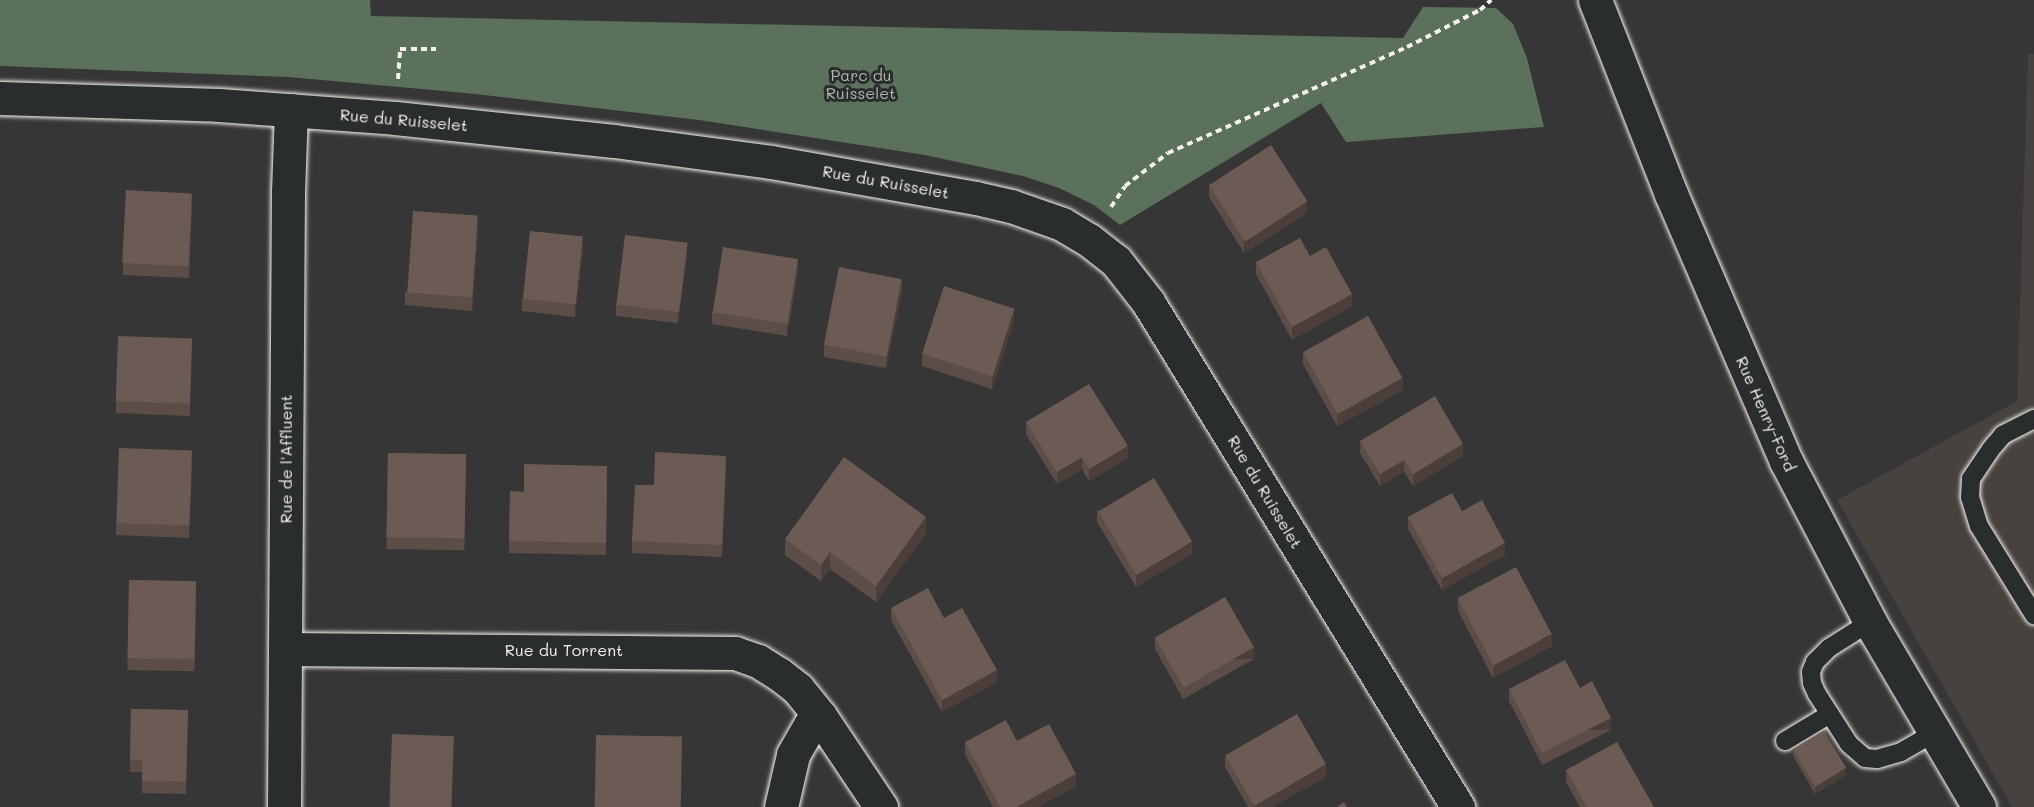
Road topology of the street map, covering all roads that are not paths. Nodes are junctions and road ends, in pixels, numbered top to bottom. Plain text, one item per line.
1 (1595, 0) edge
2 (0, 98) edge
3 (291, 111) junction
4 (2034, 418) edge
5 (2034, 615) edge
6 (1870, 622) junction
7 (285, 649) junction
8 (1830, 714) junction
9 (820, 716) junction
10 (1934, 732) junction
11 (1785, 741) dead end
12 (284, 807) edge
13 (781, 807) edge
14 (881, 807) edge
15 (1458, 807) edge
16 (1979, 807) edge

1 - 6 street, Rue Henry-Ford
2 - 3 street, Rue du Ruisselet
3 - 7 street, Rue de l'Affluent
3 - 15 street, Rue du Ruisselet
4 - 5 lane
6 - 8 lane
6 - 10 street, Rue Henry-Ford
7 - 9 street, Rue du Torrent
7 - 12 street, Rue de l'Affluent
8 - 10 lane
8 - 11 lane
9 - 13 street
9 - 14 street, Rue du Torrent
10 - 16 street, Rue Henry-Ford

